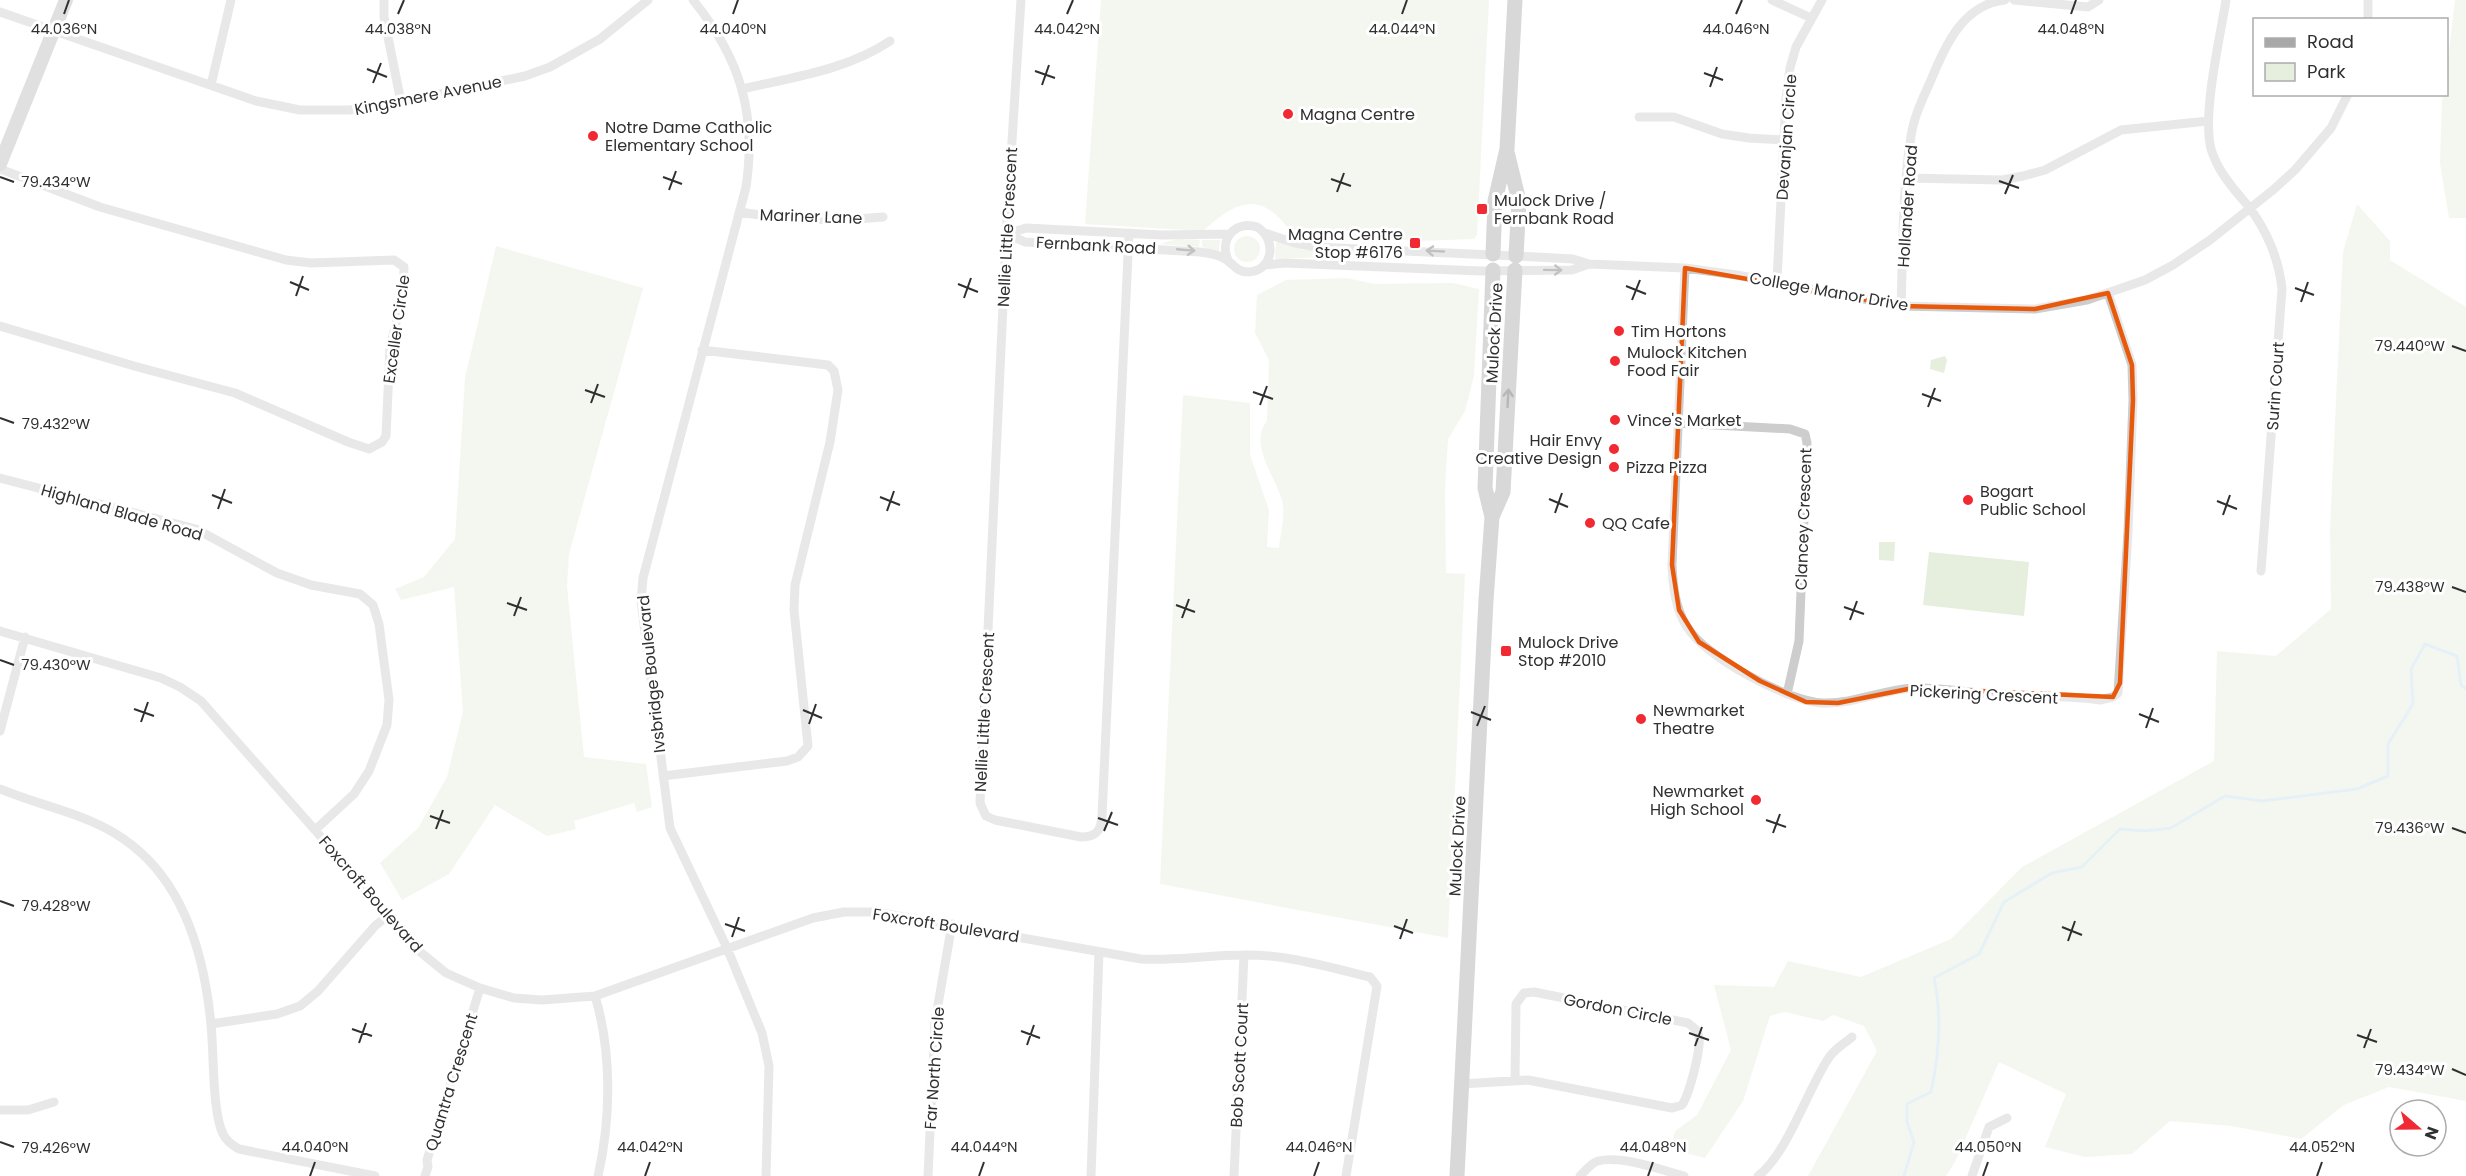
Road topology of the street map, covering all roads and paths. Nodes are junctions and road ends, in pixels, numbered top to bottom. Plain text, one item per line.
1 (66, 0) edge
2 (231, 0) edge
3 (384, 0) edge
4 (648, 0) edge
5 (693, 0) edge
6 (1021, 0) edge
7 (1515, 0) edge
8 (1772, 0) edge
9 (1822, 0) edge
10 (2005, 0) edge
11 (2014, 0) edge
12 (2099, 0) edge
13 (2226, 0) edge
14 (2368, 0) edge
15 (0, 12) edge
16 (1811, 18) junction
17 (2367, 18) edge
18 (54, 31) junction
19 (890, 41) dead end
20 (211, 85) junction
21 (743, 89) junction
22 (2347, 96) edge
23 (401, 102) junction
24 (1639, 117) dead end
25 (2208, 121) junction
26 (1785, 140) junction
27 (1507, 149) junction
28 (0, 164) edge
29 (0, 169) edge
30 (1907, 178) junction
31 (2250, 208) junction
32 (740, 212) junction
33 (883, 217) dead end
34 (1129, 233) junction
35 (1265, 233) junction
36 (1007, 234) junction
37 (1229, 234) junction
38 (1128, 248) junction
39 (1493, 254) junction
40 (1228, 260) junction
41 (1516, 263) junction
42 (1589, 264) junction
43 (1264, 265) junction
44 (1685, 268) junction
45 (1493, 270) junction
46 (1777, 281) junction
47 (2108, 293) junction
48 (1901, 306) junction
49 (0, 326) edge
50 (702, 350) junction
51 (1677, 423) junction
52 (0, 478) edge
53 (1492, 517) junction
54 (2261, 571) dead end
55 (0, 631) edge
56 (25, 637) junction
57 (1786, 694) junction
58 (0, 731) edge
59 (663, 776) junction
60 (0, 789) edge
61 (315, 830) junction
62 (386, 917) junction
63 (952, 924) junction
64 (727, 948) junction
65 (1099, 952) junction
66 (1244, 955) junction
67 (480, 988) junction
68 (595, 996) junction
69 (211, 1024) junction
70 (1852, 1037) dead end
71 (1515, 1081) junction
72 (1461, 1084) junction
73 (54, 1102) dead end
74 (0, 1110) edge
75 (2007, 1118) dead end
76 (375, 1176) edge
77 (424, 1176) edge
78 (598, 1176) edge
79 (765, 1176) edge
80 (928, 1176) edge
81 (1091, 1176) edge
82 (1234, 1176) edge
83 (1346, 1176) edge
84 (1457, 1176) edge
85 (1580, 1176) edge
86 (1684, 1176) edge
87 (1758, 1176) edge
88 (1972, 1176) edge

1 - 18 street
2 - 20 street
3 - 23 street
4 - 23 street, Kingsmere Avenue
5 - 21 street, Ivsbridge Boulevard
6 - 36 street, Nellie Little Crescent
7 - 27 main road, Mulock Drive
8 - 16 street
9 - 16 street, Devanjan Circle
10 - 30 street, Hollander Road
11 - 12 street
13 - 25 street, Surin Court
14 - 17 street
15 - 18 street, Kingsmere Avenue
16 - 26 street, Devanjan Circle
18 - 20 street, Kingsmere Avenue
18 - 28 street
19 - 21 street
20 - 23 street, Kingsmere Avenue
21 - 32 street, Ivsbridge Boulevard
22 - 31 street, College Manor Drive
24 - 26 street
25 - 30 street
25 - 31 street, Surin Court
26 - 46 street, Devanjan Circle
27 - 39 main road, Mulock Drive
27 - 41 main road, Mulock Drive
29 - 49 street, Exceller Circle
30 - 48 street, Hollander Road
31 - 47 street, College Manor Drive
31 - 54 street, Surin Court
32 - 33 street, Mariner Lane
32 - 50 street, Ivsbridge Boulevard
34 - 36 street, Fernbank Road
34 - 37 street, Fernbank Road
34 - 38 street, Nellie Little Crescent
35 - 37 street
39 -> 35 street
35 - 43 street
36 - 38 street, Fernbank Road
36 - 38 street, Nellie Little Crescent
37 - 40 street
38 -> 40 street, Fernbank Road
39 - 41 street, College Manor Drive
39 - 45 street, Mulock Drive
40 - 43 street
41 - 42 street, College Manor Drive
41 -> 42 street, College Manor Drive
41 - 45 street
53 -> 41 main road, Mulock Drive
42 - 44 street, College Manor Drive
43 - 45 street
44 - 46 street, College Manor Drive
44 - 51 street, Pickering Crescent
45 - 53 main road, Mulock Drive
46 - 48 street, College Manor Drive
47 - 48 street, College Manor Drive
47 - 57 street, Pickering Crescent
50 - 59 street, Ivsbridge Boulevard
50 - 59 street
51 - 57 street, Pickering Crescent
51 - 57 street, Clancey Crescent
52 - 61 street, Highland Blade Road
53 - 72 main road, Mulock Drive
55 - 56 street, Foxcroft Boulevard
56 - 58 street
56 - 61 street, Foxcroft Boulevard
59 - 64 street, Ivsbridge Boulevard
60 - 69 street
61 - 62 street, Foxcroft Boulevard
62 - 67 street, Foxcroft Boulevard
62 - 69 street
63 - 64 street, Foxcroft Boulevard
63 - 65 street, Foxcroft Boulevard
63 - 80 street, Far North Circle
64 - 68 street, Foxcroft Boulevard
64 - 79 street, Ivsbridge Boulevard
65 - 66 street, Foxcroft Boulevard
65 - 81 street
66 - 82 street, Bob Scott Court
66 - 83 street, Foxcroft Boulevard
67 - 68 street, Foxcroft Boulevard
67 - 77 street, Quantra Crescent
68 - 78 street
69 - 76 street
70 - 87 street
71 - 71 street, Gordon Circle
71 - 72 street, Gordon Circle
72 - 84 main road, Mulock Drive
73 - 74 street
75 - 88 street
85 - 86 street

